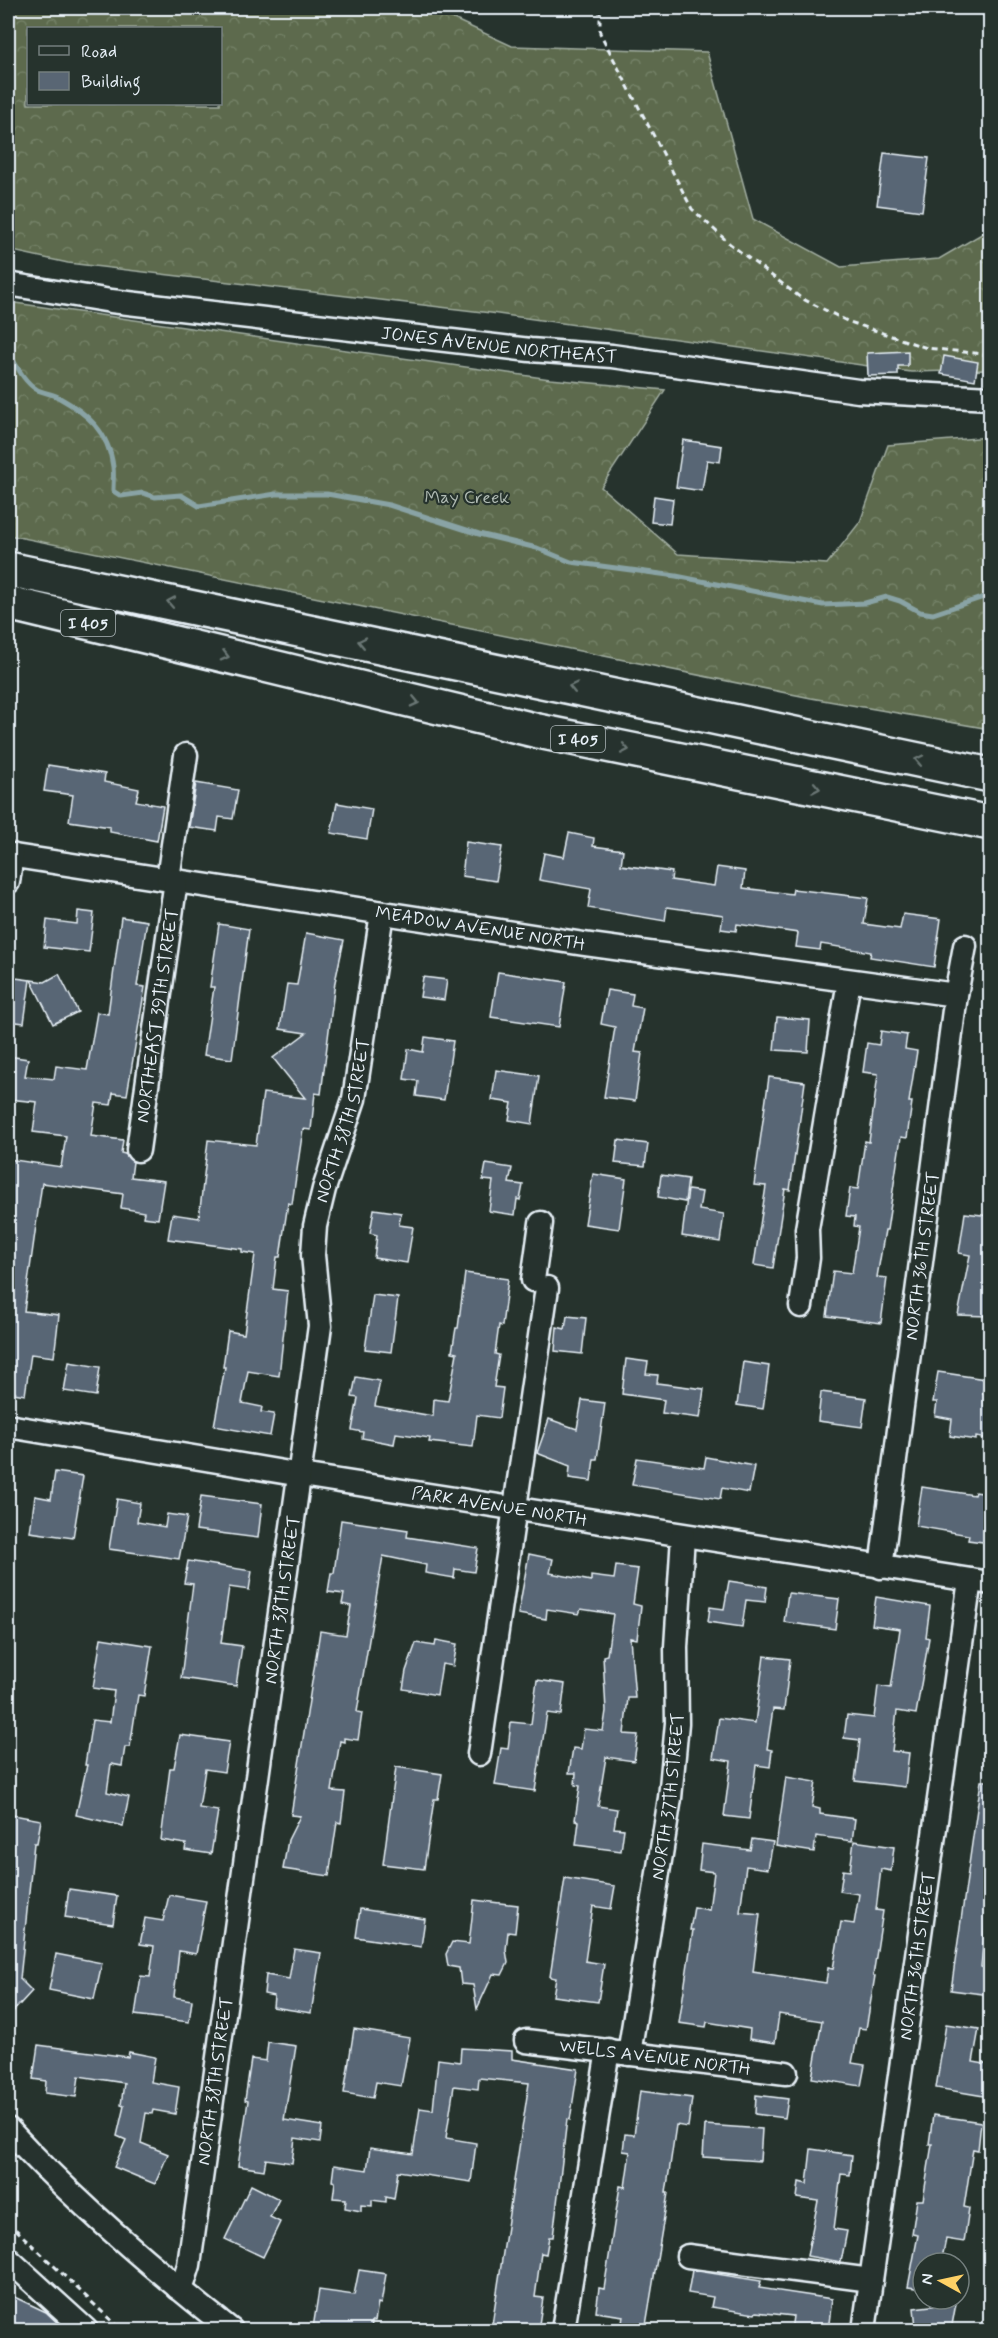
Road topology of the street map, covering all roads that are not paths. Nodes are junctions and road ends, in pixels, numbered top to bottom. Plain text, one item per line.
1 (8, 284) edge
2 (990, 398) edge
3 (8, 569) edge
4 (8, 603) edge
5 (8, 622) edge
6 (168, 642) junction
7 (186, 755) dead end
8 (986, 774) edge
9 (990, 823) edge
10 (10, 855) edge
11 (172, 879) junction
12 (8, 882) edge
13 (382, 914) junction
14 (965, 946) dead end
15 (849, 981) junction
16 (956, 995) junction
17 (138, 1150) dead end
18 (541, 1223) dead end
19 (801, 1306) dead end
20 (8, 1426) edge
21 (301, 1475) junction
22 (514, 1509) junction
23 (683, 1536) junction
24 (881, 1566) junction
25 (980, 1582) edge
26 (479, 1754) dead end
27 (526, 2041) dead end
28 (618, 2052) junction
29 (786, 2073) dead end
30 (8, 2129) edge
31 (688, 2256) dead end
32 (8, 2259) edge
33 (871, 2280) junction
34 (178, 2288) junction
35 (86, 2331) edge
36 (231, 2331) edge
37 (563, 2331) edge
38 (864, 2331) edge

1 - 2 street, JONES AVENUE NORTHEAST
8 -> 3 highway, I 405
4 - 6 highway, I 405
5 - 6 highway
6 -> 9 highway, I 405
7 - 11 street, NORTHEAST 39TH STREET
10 - 11 street, MEADOW AVENUE NORTH
10 - 12 street
11 - 13 street, MEADOW AVENUE NORTH
11 - 17 street, NORTHEAST 39TH STREET
13 - 15 street, MEADOW AVENUE NORTH
13 - 21 street, NORTH 38TH STREET
14 - 16 street, NORTH 36TH STREET
15 - 16 street, MEADOW AVENUE NORTH
15 - 19 street
16 - 24 street, NORTH 36TH STREET
18 - 22 street
20 - 21 street, PARK AVENUE NORTH
21 - 22 street, PARK AVENUE NORTH
21 - 34 street, NORTH 38TH STREET
22 - 23 street, PARK AVENUE NORTH
22 - 26 street
23 - 24 street, PARK AVENUE NORTH
23 - 28 street, NORTH 37TH STREET
24 - 25 street, PARK AVENUE NORTH
25 - 33 street, NORTH 36TH STREET
27 - 28 street, WELLS AVENUE NORTH
28 - 29 street, WELLS AVENUE NORTH
28 - 37 street, NORTH 37TH STREET
30 - 34 street
31 - 33 street
32 - 35 street
33 - 38 street, NORTH 36TH STREET
34 - 36 street

